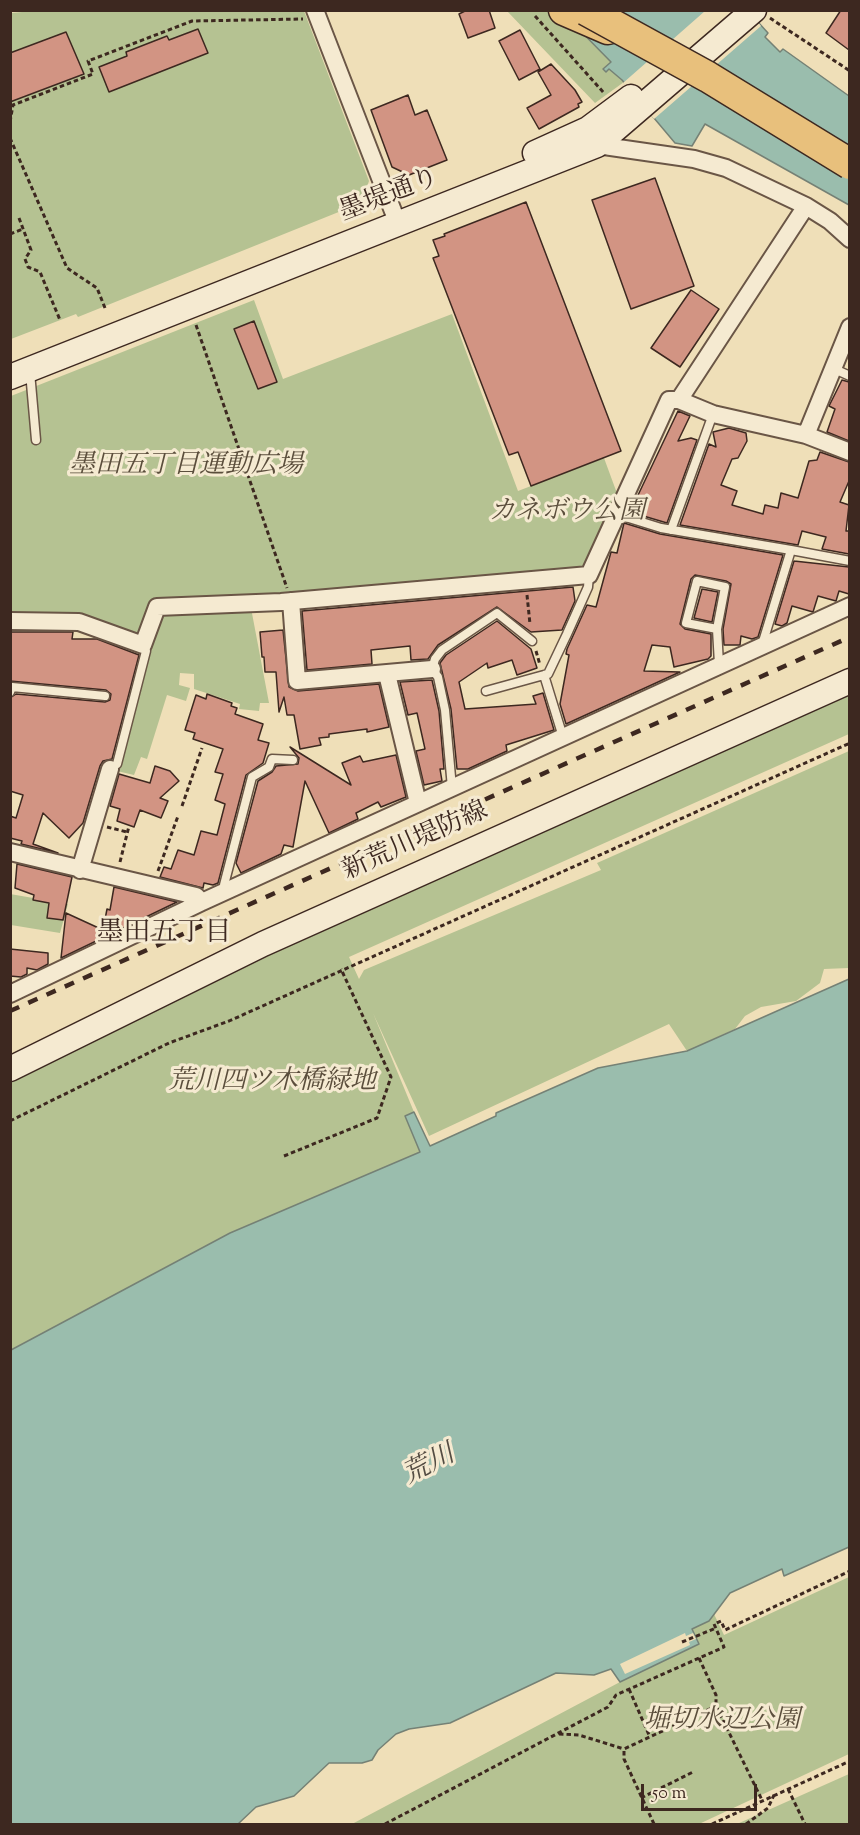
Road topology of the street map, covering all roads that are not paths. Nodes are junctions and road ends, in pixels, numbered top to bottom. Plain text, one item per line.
1 (564, 10) edge
2 (586, 10) edge
3 (633, 10) edge
4 (749, 12) edge
5 (312, 14) edge
6 (672, 56) junction
7 (638, 102) junction
8 (849, 141) edge
9 (597, 145) junction
10 (849, 164) edge
11 (806, 206) junction
12 (395, 216) junction
13 (849, 239) edge
14 (849, 327) edge
15 (17, 368) edge
16 (832, 368) junction
17 (849, 376) edge
18 (679, 400) junction
19 (713, 414) junction
20 (806, 435) junction
21 (36, 440) dead end
22 (849, 452) edge
23 (616, 514) junction
24 (671, 530) junction
25 (791, 550) junction
26 (849, 561) edge
27 (589, 575) junction
28 (291, 601) junction
29 (849, 606) edge
30 (10, 621) edge
31 (717, 630) junction
32 (532, 641) dead end
33 (143, 645) junction
34 (762, 646) junction
35 (719, 664) junction
36 (432, 669) junction
37 (387, 674) junction
38 (544, 675) junction
39 (849, 681) edge
40 (486, 691) dead end
41 (10, 692) edge
42 (105, 696) dead end
43 (563, 737) junction
44 (293, 760) dead end
45 (110, 769) joint
46 (452, 788) junction
47 (418, 803) junction
48 (10, 852) edge
49 (80, 870) junction
50 (228, 892) junction
51 (202, 902) junction
52 (10, 994) edge
53 (10, 1069) edge

1 - 6 highway, bridge
2 - 6 highway, bridge
3 - 8 highway
4 - 7 main road, 墨堤通り
5 - 12 street
6 - 10 highway, bridge
7 - 9 main road, 墨堤通り
7 - 12 main road, 墨堤通り
9 - 11 street
9 - 12 main road, 墨堤通り
11 - 13 street
11 - 18 street
12 - 15 main road, 墨堤通り
12 - 15 main road, 墨堤通り
14 - 16 street
15 - 21 lane
16 - 17 lane
16 - 20 street
18 - 19 street
18 - 23 street
19 - 20 street
19 - 24 lane
20 - 22 street
23 - 24 lane
23 - 27 street
24 - 25 lane
25 - 26 lane
25 - 34 lane
27 - 28 street
27 - 38 lane
28 - 33 street
28 - 37 street
29 - 34 street
30 - 33 street
31 - 31 lane
31 - 35 lane
32 - 36 lane
33 - 45 lane
34 - 35 street
35 - 43 street
36 - 37 street
36 - 46 lane
37 - 47 street
38 - 40 lane
38 - 43 lane
39 - 53 main road, 新荒川堤防線
41 - 42 lane
43 - 46 street
44 - 50 lane
45 - 49 street
46 - 47 street
47 - 50 street
48 - 49 street
49 - 51 street
50 - 51 street
51 - 52 street

